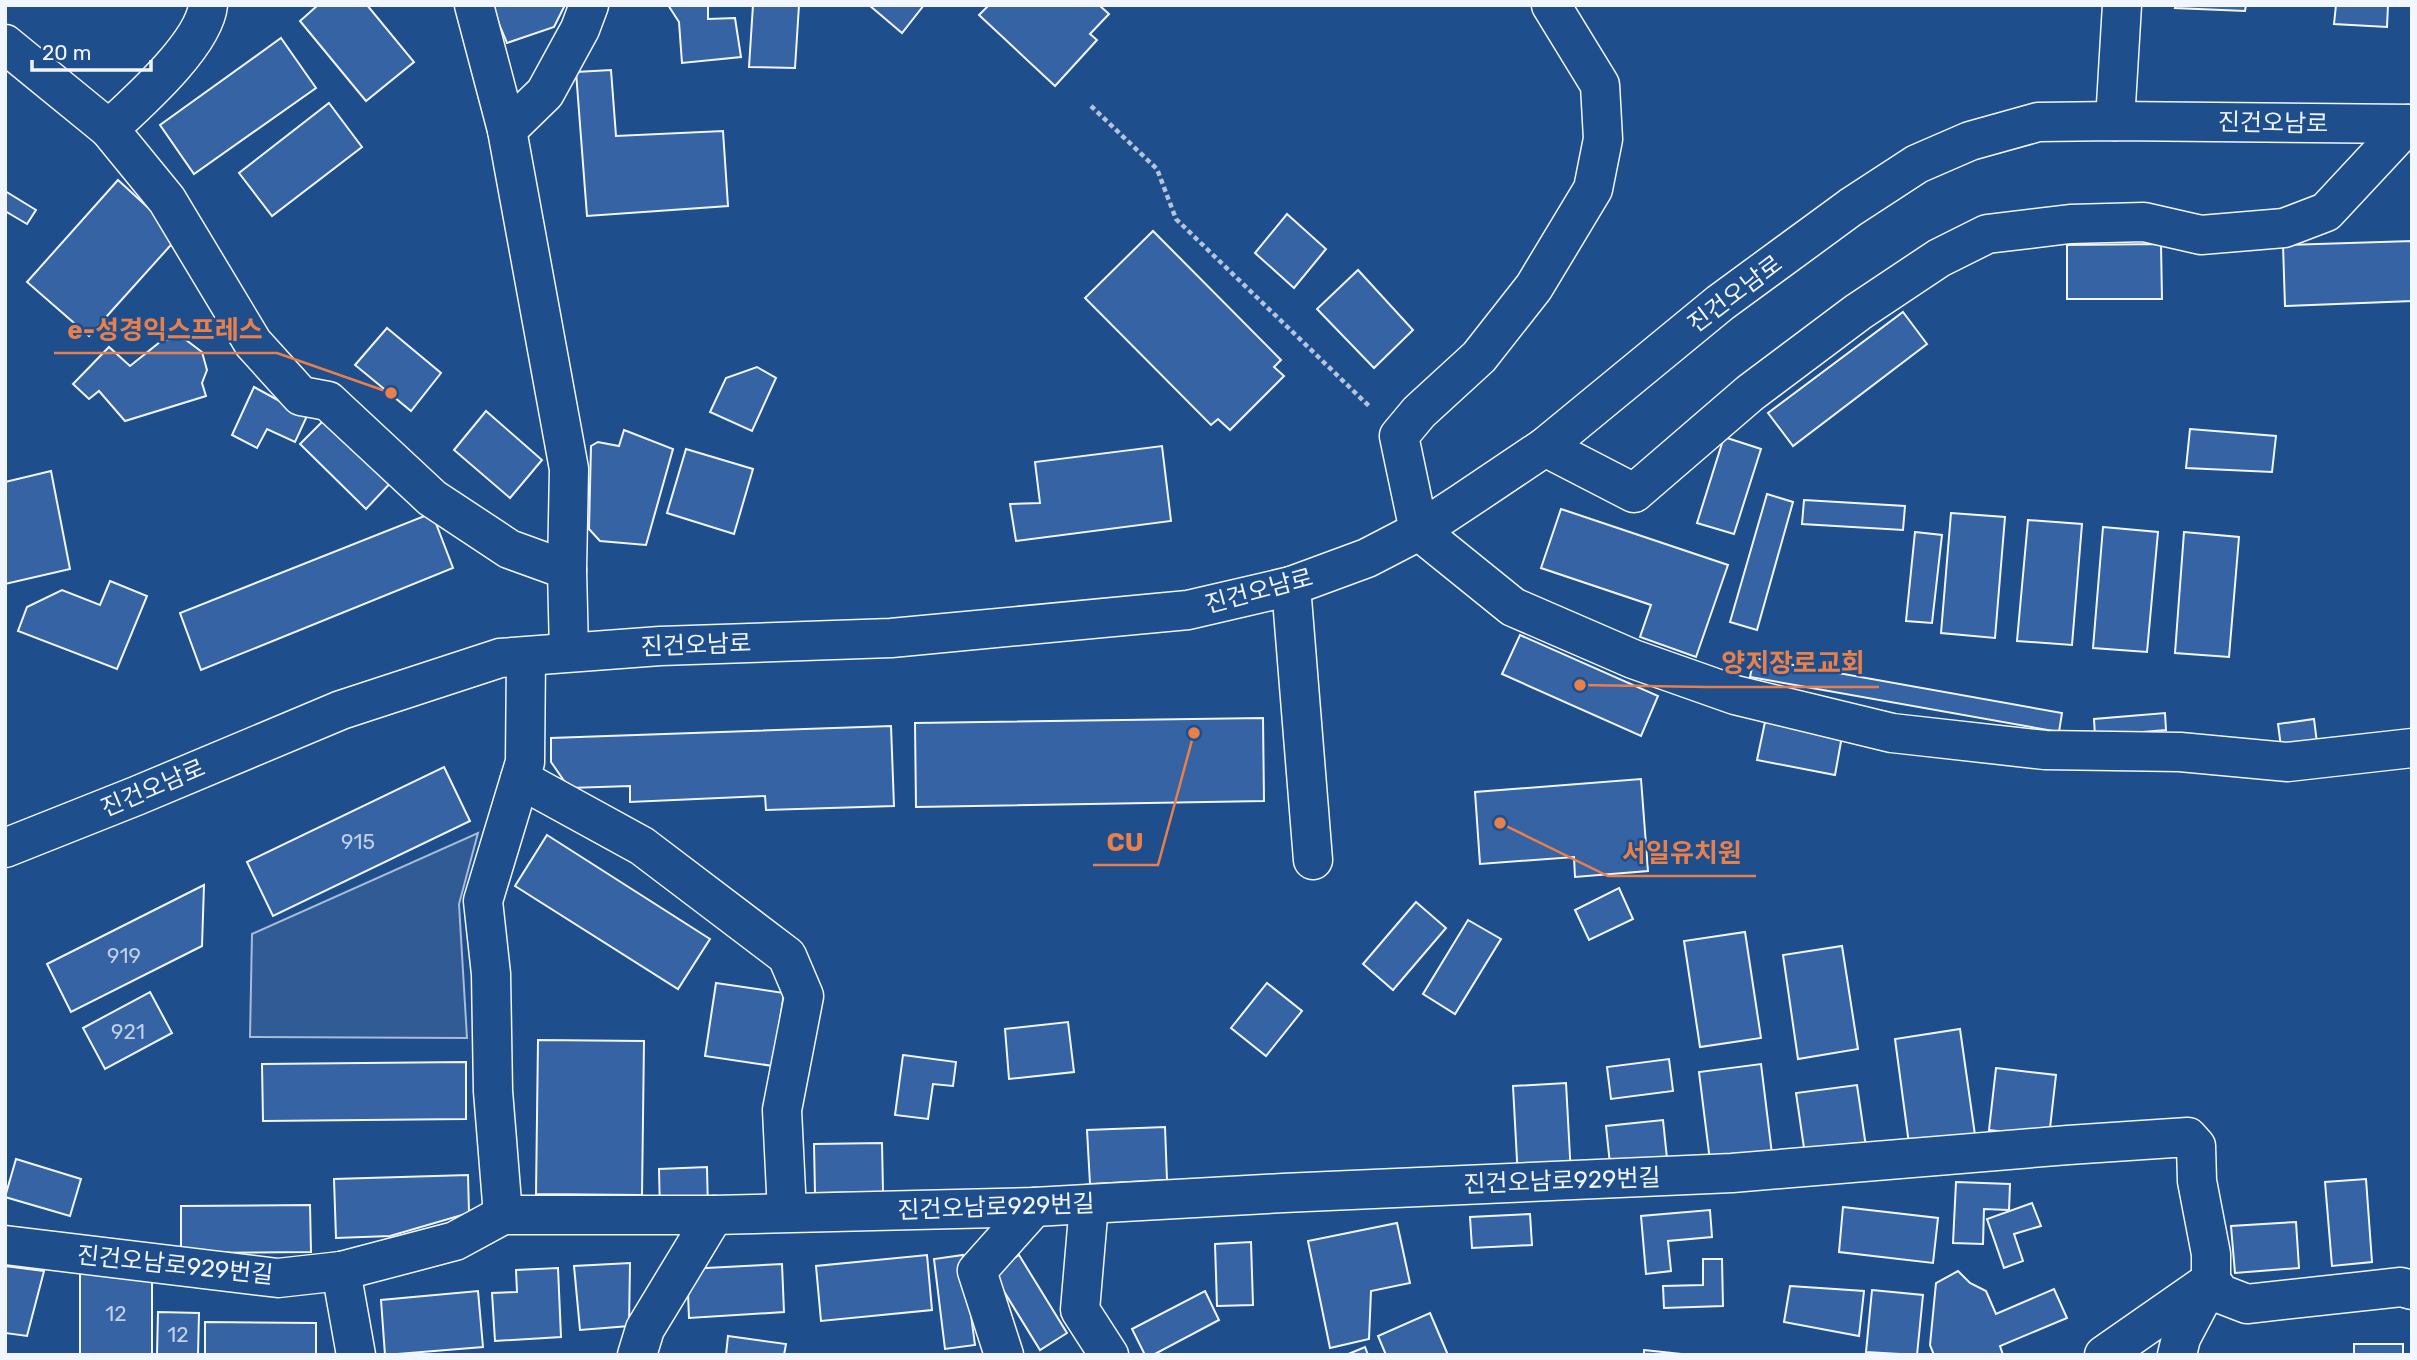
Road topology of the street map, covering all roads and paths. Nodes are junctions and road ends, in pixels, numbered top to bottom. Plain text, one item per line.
1 (208, 5) edge
2 (474, 5) edge
3 (589, 5) edge
4 (1550, 5) edge
5 (2122, 5) edge
6 (5, 44) edge
7 (1091, 106) dead end
8 (2115, 121) junction
9 (2410, 124) edge
10 (109, 129) junction
11 (507, 130) junction
12 (1399, 436) junction
13 (1545, 447) junction
14 (1419, 531) junction
15 (567, 570) junction
16 (1291, 586) junction
17 (569, 652) junction
18 (526, 657) junction
19 (2412, 748) edge
20 (520, 779) junction
21 (5, 848) edge
22 (1313, 860) dead end
23 (1089, 1204) junction
24 (1034, 1207) junction
25 (787, 1212) junction
26 (503, 1215) junction
27 (713, 1215) junction
28 (5, 1245) edge
29 (341, 1271) junction
30 (2211, 1281) junction
31 (2412, 1290) edge
32 (356, 1355) edge
33 (637, 1355) edge
34 (1004, 1355) edge
35 (1109, 1355) edge
36 (2104, 1355) edge
37 (2177, 1355) edge

1 - 10 main road
2 - 11 main road
3 - 11 main road
4 - 12 main road
5 - 8 main road
6 - 10 main road
7 - 12 path
8 - 9 main road, 진건오남로
8 - 13 main road, 진건오남로
9 - 13 main road
10 - 15 main road
11 - 15 main road
12 - 14 main road
13 - 14 main road, 진건오남로
14 - 16 main road, 진건오남로
14 - 19 main road
15 - 17 main road
16 - 17 main road, 진건오남로
16 - 22 main road
17 - 18 main road, 진건오남로
18 - 20 main road
18 - 21 main road, 진건오남로
20 - 25 main road
20 - 26 main road
23 - 24 main road, 진건오남로929번길
23 - 30 main road, 진건오남로929번길
23 - 35 main road
24 - 25 main road, 진건오남로929번길
24 - 34 main road
25 - 27 main road, 진건오남로929번길
26 - 27 main road, 진건오남로929번길
26 - 29 main road, 진건오남로929번길
27 - 33 main road
28 - 29 main road, 진건오남로929번길
29 - 32 main road
30 - 31 main road
30 - 36 main road
30 - 37 main road

